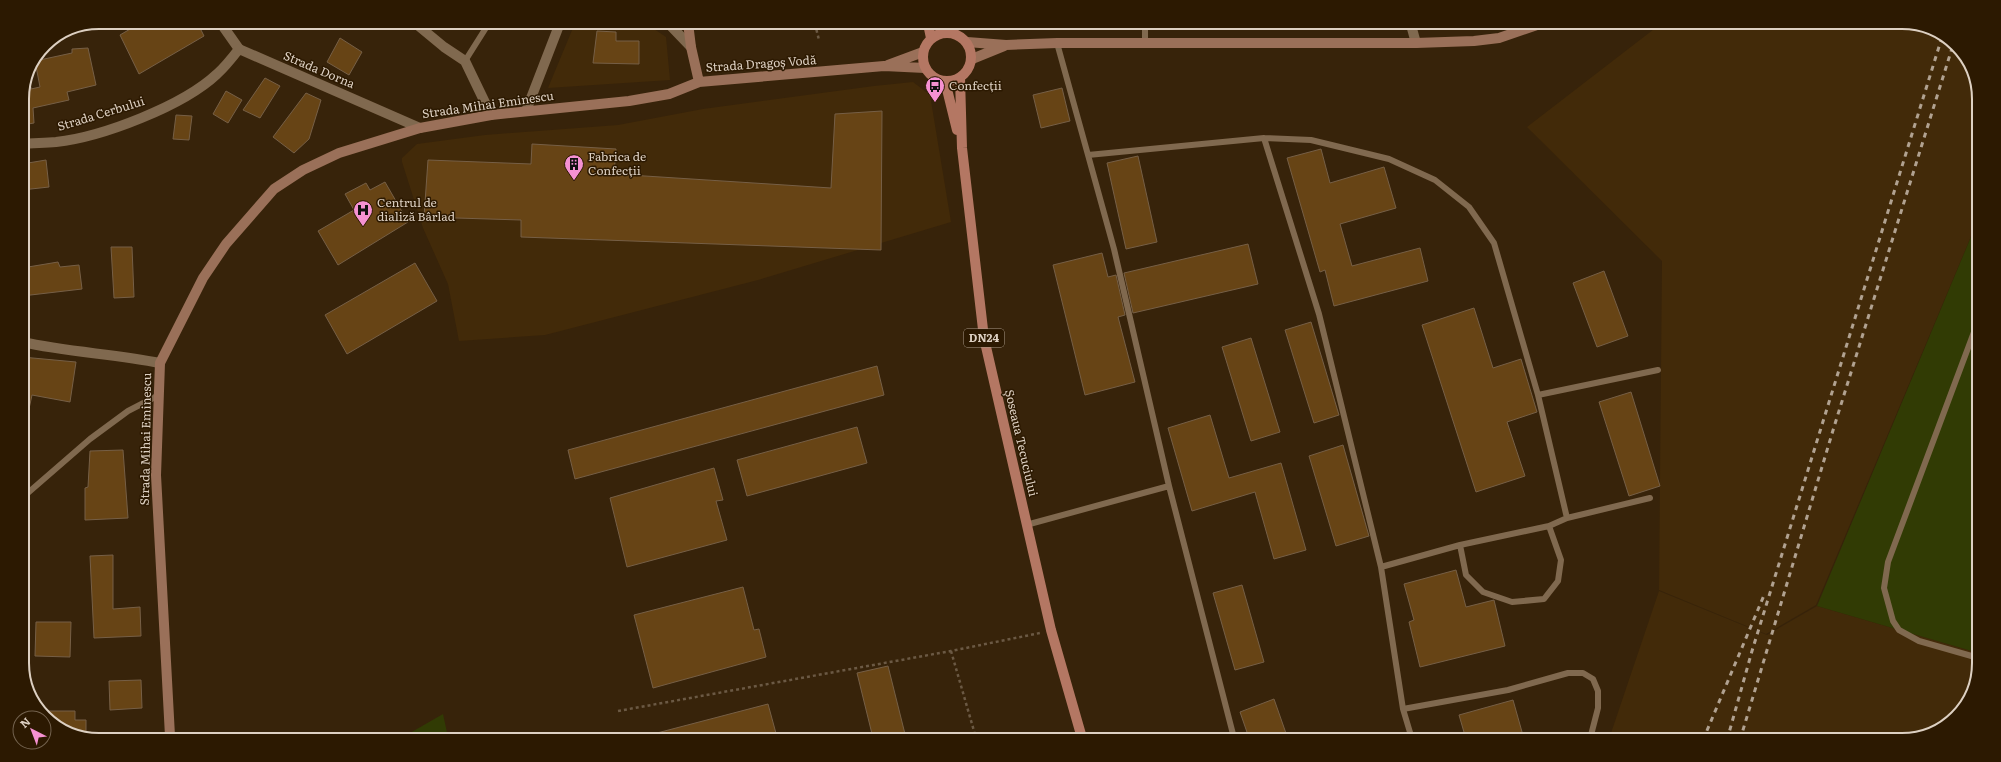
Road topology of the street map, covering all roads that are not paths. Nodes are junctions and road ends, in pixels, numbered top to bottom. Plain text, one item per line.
1 (225, 29) edge
2 (422, 29) edge
3 (485, 29) edge
4 (558, 29) edge
5 (674, 29) edge
6 (689, 29) edge
7 (929, 29) edge
8 (953, 29) edge
9 (1144, 29) edge
10 (1412, 29) edge
11 (1525, 29) edge
12 (931, 38) junction
13 (967, 42) junction
14 (1057, 43) junction
15 (1145, 43) junction
16 (1416, 43) junction
17 (1006, 45) junction
18 (691, 47) junction
19 (239, 49) junction
20 (923, 52) junction
21 (972, 60) junction
22 (465, 61) junction
23 (884, 66) junction
24 (925, 68) junction
25 (960, 78) junction
26 (945, 81) junction
27 (699, 82) junction
28 (526, 111) junction
29 (491, 115) junction
30 (420, 128) junction
31 (1264, 138) junction
32 (29, 144) edge
33 (962, 148) junction
34 (1088, 155) junction
35 (1972, 337) edge
36 (29, 343) edge
37 (160, 363) junction
38 (1658, 370) dead end
39 (158, 395) junction
40 (1538, 395) junction
41 (1169, 486) junction
42 (29, 492) edge
43 (1650, 498) dead end
44 (1567, 518) junction
45 (1026, 525) junction
46 (1549, 526) junction
47 (1460, 546) junction
48 (1381, 567) junction
49 (1972, 656) edge
50 (1403, 709) junction
51 (170, 733) edge
52 (1081, 733) edge
53 (1233, 733) edge
54 (1410, 733) edge
55 (1592, 733) edge

1 - 19 street
2 - 22 street
3 - 22 lane
4 - 28 street
5 - 18 street
6 - 18 main road, Strada Dragoș Vodă
7 - 12 main road
8 - 12 main road
8 - 13 main road
9 - 15 lane
10 - 16 street
11 - 16 main road
12 - 20 main road
13 - 17 main road
13 - 21 main road
14 - 15 main road
14 - 17 main road
14 - 34 lane
15 - 16 main road
17 - 21 main road
18 - 27 main road, Strada Dragoș Vodă
19 - 30 street, Strada Dorna
19 - 32 street, Strada Cerbului
20 - 23 main road, Strada Dragoș Vodă
20 - 24 main road
21 - 25 main road
22 - 29 street
23 - 24 main road, Strada Dragoș Vodă
23 - 27 main road, Strada Dragoș Vodă
24 - 26 main road
25 - 26 main road
25 - 33 main road, Șoseaua Tecuciului / DN24
26 - 33 main road, Șoseaua Tecuciului / DN24
27 - 28 main road, Strada Mihai Eminescu
28 - 29 main road, Strada Mihai Eminescu
29 - 30 main road, Strada Mihai Eminescu
30 - 37 main road, Strada Mihai Eminescu
31 - 34 lane
31 - 40 lane
31 - 48 lane
33 - 45 main road, Șoseaua Tecuciului / DN24
34 - 41 lane
35 - 49 lane
36 - 37 street
37 - 39 main road, Strada Mihai Eminescu
38 - 40 lane
39 - 42 lane
39 - 51 main road, Strada Mihai Eminescu
40 - 44 lane
41 - 45 lane
41 - 53 lane
43 - 44 lane
44 - 46 lane
45 - 52 main road, Șoseaua Tecuciului / DN24
46 - 47 lane
46 - 47 lane
47 - 48 lane
48 - 50 lane
50 - 54 lane
50 - 55 lane

